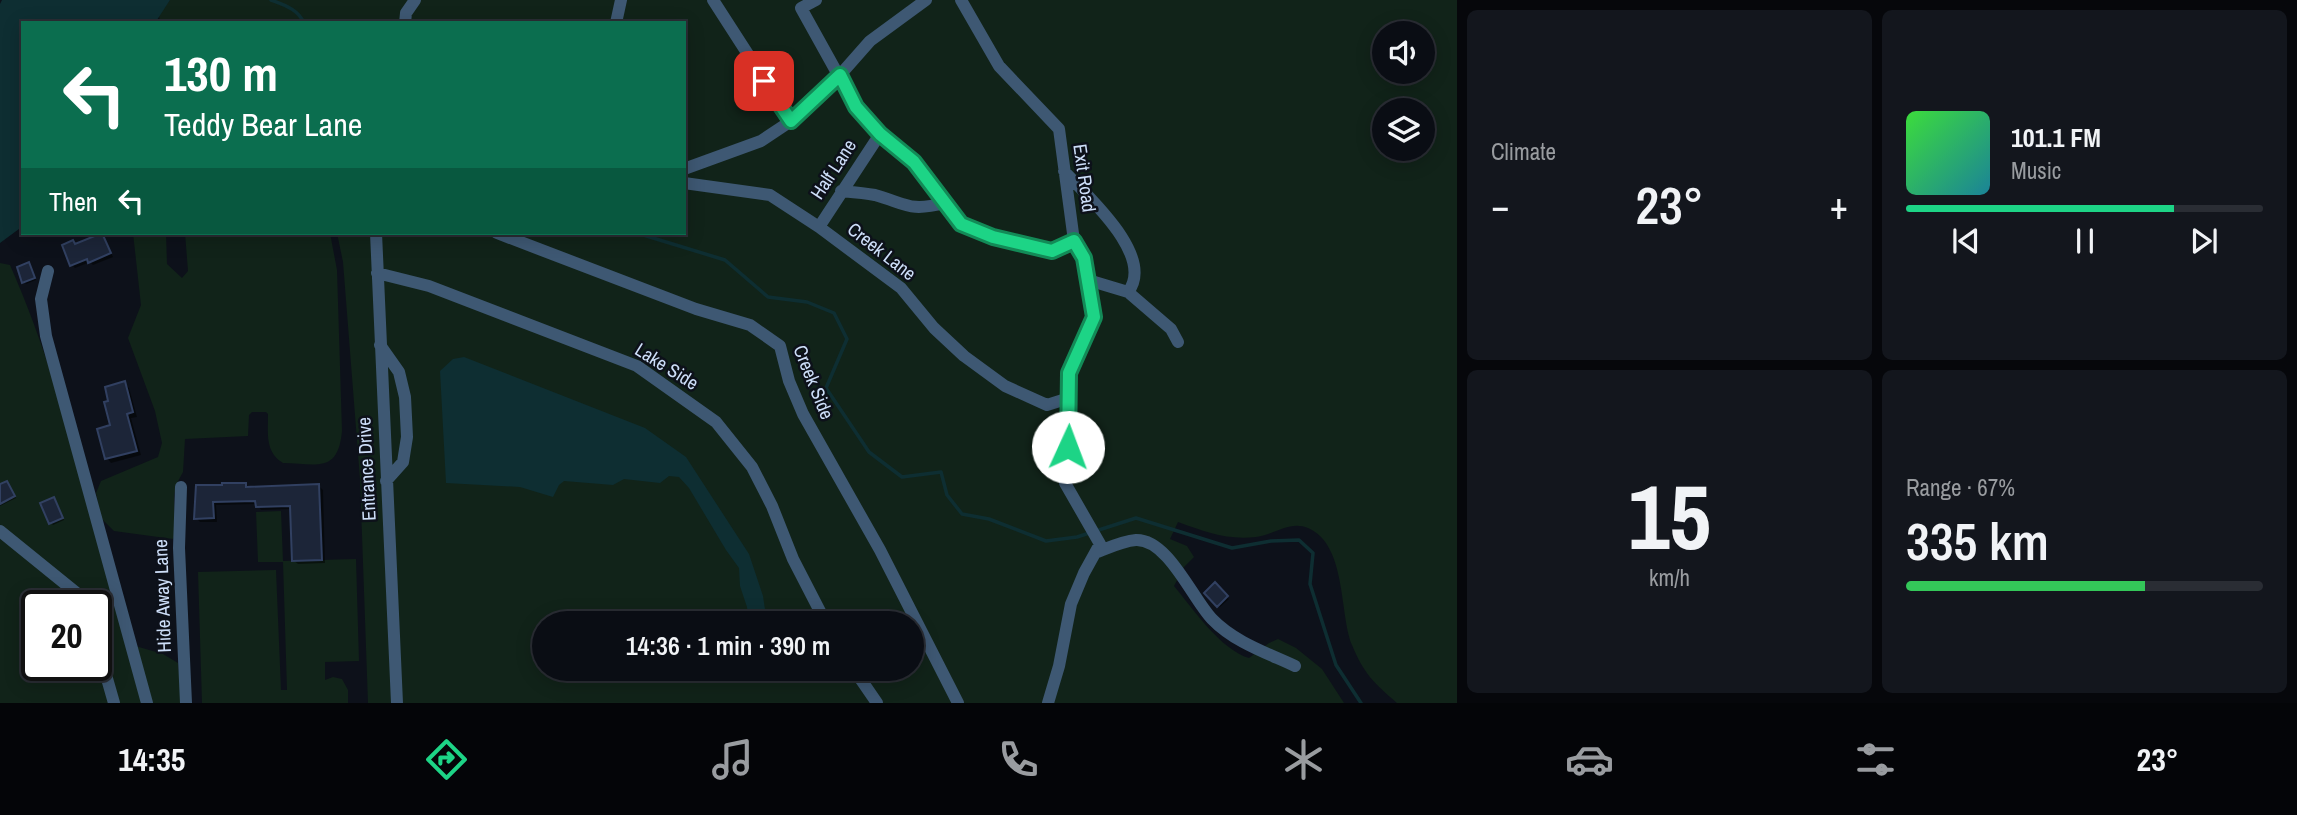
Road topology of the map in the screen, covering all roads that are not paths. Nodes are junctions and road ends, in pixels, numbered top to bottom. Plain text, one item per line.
1 (415, 0) edge
2 (621, 0) edge
3 (713, 0) edge
4 (816, 0) edge
5 (926, 0) edge
6 (961, 0) edge
7 (405, 21) edge
8 (616, 21) edge
9 (840, 75) junction
10 (791, 121) junction
11 (880, 134) junction
12 (686, 168) edge
13 (1064, 170) junction
14 (686, 183) edge
15 (841, 191) junction
16 (946, 203) junction
17 (819, 227) junction
18 (376, 235) edge
19 (502, 235) edge
20 (1074, 241) junction
21 (48, 271) dead end
22 (377, 272) junction
23 (1088, 280) junction
24 (1128, 292) junction
25 (1178, 342) dead end
26 (380, 345) junction
27 (1069, 398) junction
28 (386, 481) junction
29 (181, 487) dead end
30 (0, 531) edge
31 (1098, 548) junction
32 (72, 590) edge
33 (820, 611) edge
34 (1295, 666) dead end
35 (108, 681) edge
36 (862, 681) edge
37 (114, 703) edge
38 (147, 703) edge
39 (186, 703) edge
40 (397, 703) edge
41 (877, 703) edge
42 (958, 703) edge
43 (1048, 703) edge

1 - 7 street
2 - 8 street
3 - 10 street
4 - 9 street
5 - 9 street
6 - 13 street, Exit Road
9 - 10 street
9 - 11 street
10 - 12 street
11 - 15 street, Half Lane
11 - 16 street
13 - 20 street, Exit Road
13 - 24 street
14 - 17 street, Creek Lane
15 - 16 street
15 - 17 street, Half Lane
16 - 20 street
17 - 27 street, Creek Lane
18 - 22 street, Entrance Drive
19 - 42 street, Creek Side
20 - 23 street, Exit Road
21 - 38 street
22 - 26 street, Entrance Drive
22 - 33 street, Lake Side
23 - 24 street
23 - 27 street, Exit Road
24 - 25 street
26 - 28 street, Entrance Drive
26 - 28 street
27 - 31 street, Exit Road
28 - 40 street, Entrance Drive
29 - 39 street, Hide Away Lane
30 - 32 street
31 - 34 street
31 - 43 street
35 - 37 street
36 - 41 street

